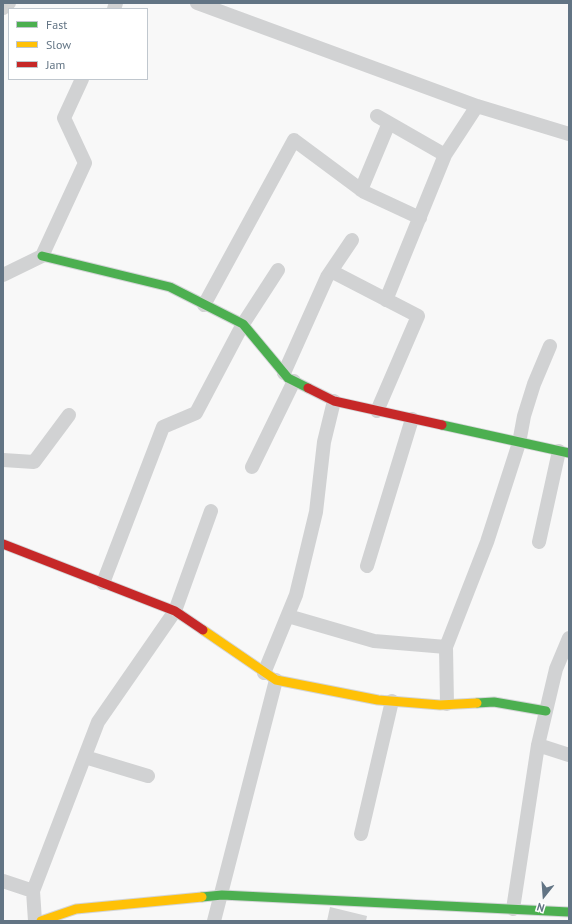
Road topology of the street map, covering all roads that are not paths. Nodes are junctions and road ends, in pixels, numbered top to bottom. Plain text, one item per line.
1 (9, 3) edge
2 (196, 3) edge
3 (3, 8) edge
4 (82, 80) edge
5 (477, 106) junction
6 (569, 134) edge
7 (445, 155) junction
8 (361, 190) junction
9 (420, 218) junction
10 (352, 240) dead end
11 (42, 256) junction
12 (278, 270) dead end
13 (331, 271) junction
14 (3, 275) edge
15 (386, 300) junction
16 (204, 305) junction
17 (243, 324) junction
18 (550, 346) dead end
19 (289, 377) junction
20 (334, 401) junction
21 (378, 411) junction
22 (69, 415) dead end
23 (412, 419) junction
24 (519, 443) junction
25 (564, 452) edge
26 (3, 460) edge
27 (252, 467) dead end
28 (211, 511) dead end
29 (539, 542) dead end
30 (3, 544) edge
31 (367, 566) dead end
32 (103, 583) junction
33 (174, 611) junction
34 (288, 616) junction
35 (569, 638) edge
36 (446, 647) junction
37 (562, 671) edge
38 (270, 676) junction
39 (392, 701) junction
40 (447, 704) junction
41 (546, 711) junction
42 (538, 745) junction
43 (569, 755) edge
44 (85, 757) junction
45 (148, 776) dead end
46 (361, 834) dead end
47 (3, 881) edge
48 (33, 891) junction
49 (222, 895) junction
50 (569, 912) edge
51 (508, 913) edge
52 (35, 921) edge
53 (41, 921) edge
54 (214, 921) edge

1 - 3 street
2 - 5 street
4 - 11 street
5 - 6 street
5 - 7 street
7 - 8 street
7 - 9 street
8 - 9 street
8 - 16 street
9 - 15 street
10 - 13 street
11 - 14 street
11 - 16 street
12 - 17 street
13 - 15 street
13 - 19 street
15 - 21 street
16 - 17 street
17 - 19 street
17 - 32 street
18 - 24 street
19 - 20 street
19 - 27 street
20 - 21 street
20 - 34 street
21 - 23 street
22 - 26 street
23 - 24 street
23 - 31 street
24 - 25 street
24 - 36 street
25 - 29 street
28 - 33 street
30 - 32 street
32 - 33 street
33 - 38 street
33 - 44 street
34 - 36 street
34 - 38 street
35 - 37 street
36 - 40 street
37 - 41 street
38 - 39 street
38 - 49 street
39 - 40 street
39 - 46 street
40 - 41 street
41 - 42 street
42 - 43 street
42 - 51 street
44 - 45 street
44 - 48 street
47 - 48 street
48 - 52 street
49 - 51 street
49 - 53 street
49 - 54 street
50 - 51 street

